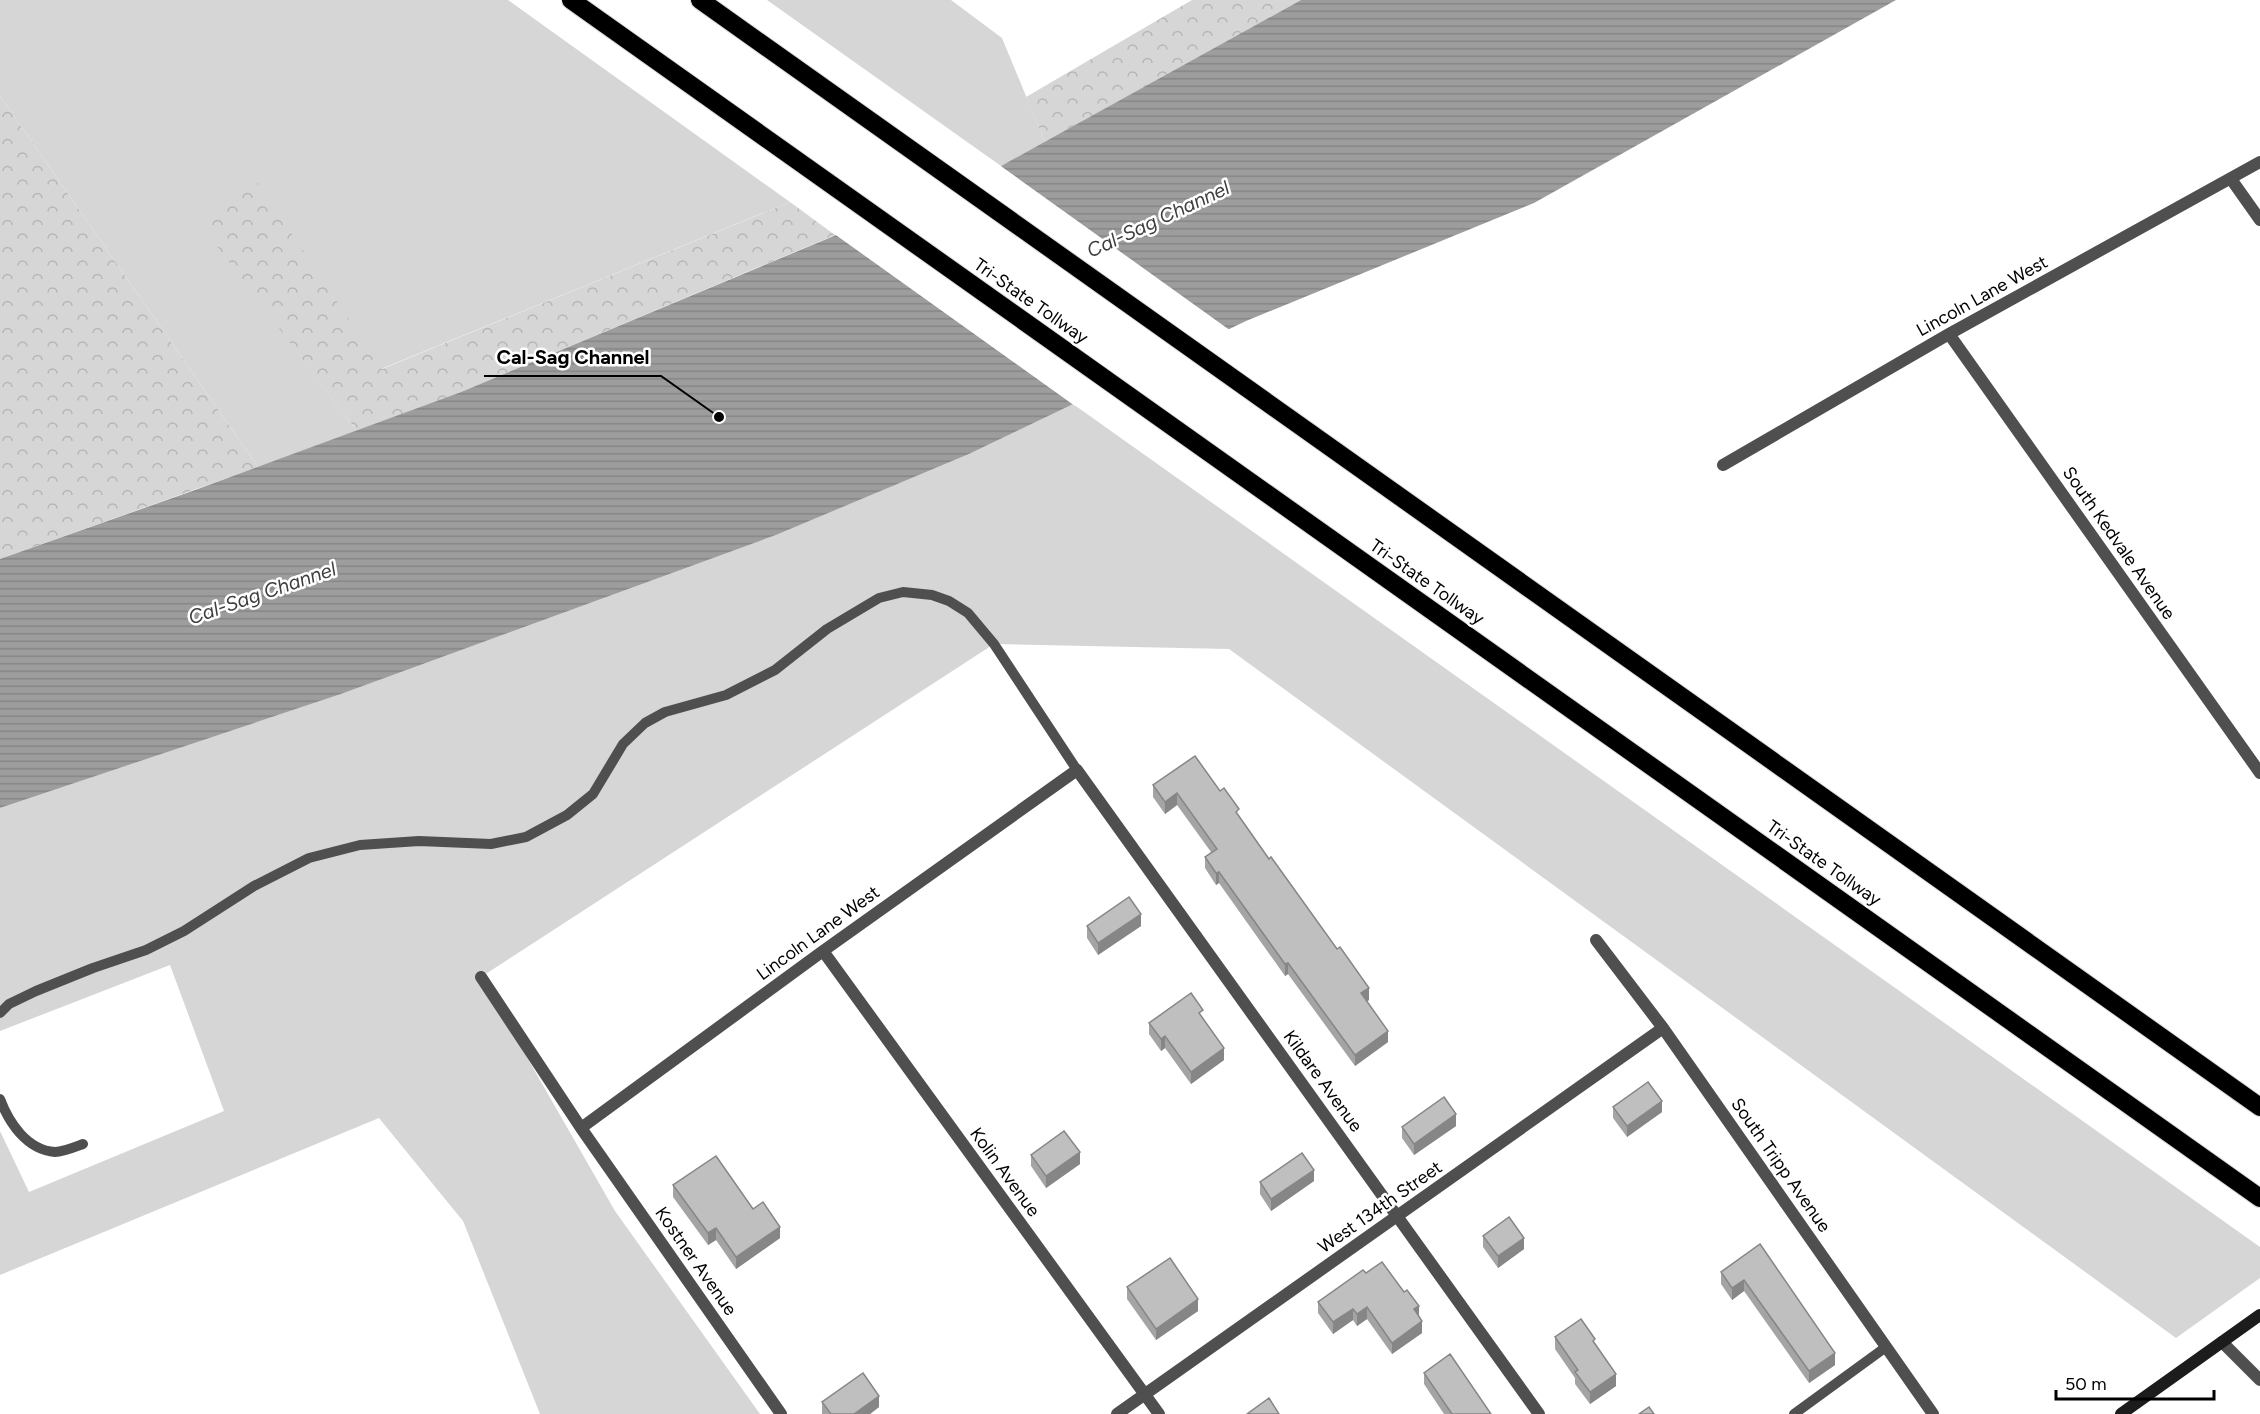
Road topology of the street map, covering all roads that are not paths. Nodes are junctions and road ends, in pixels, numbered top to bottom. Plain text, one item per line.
1 (571, 0) edge
2 (700, 0) edge
3 (2260, 162) edge
4 (2230, 179) junction
5 (2260, 220) edge
6 (1949, 334) junction
7 (1723, 465) dead end
8 (1077, 770) junction
9 (2260, 773) edge
10 (1596, 940) dead end
11 (823, 951) junction
12 (481, 977) dead end
13 (0, 1013) edge
14 (1663, 1028) junction
15 (0, 1099) edge
16 (2260, 1107) edge
17 (581, 1128) junction
18 (82, 1144) dead end
19 (2260, 1198) edge
20 (1398, 1216) junction
21 (2260, 1315) edge
22 (2222, 1342) junction
23 (1886, 1347) junction
24 (2260, 1380) edge
25 (1145, 1394) junction
26 (781, 1414) edge
27 (1117, 1414) edge
28 (1159, 1414) edge
29 (1539, 1414) edge
30 (1794, 1414) edge
31 (1933, 1414) edge
32 (2121, 1414) edge

1 - 19 highway, Tri-State Tollway
2 - 16 highway
3 - 4 street, Lincoln Lane West
4 - 5 street
4 - 6 street, Lincoln Lane West
6 - 7 street, Lincoln Lane West
6 - 9 street, South Kedvale Avenue
8 - 11 street, Lincoln Lane West
8 - 13 lane
8 - 20 street, Kildare Avenue
10 - 14 street, South Tripp Avenue
11 - 17 street, Lincoln Lane West
11 - 25 street, Kolin Avenue
12 - 17 street, Kostner Avenue
14 - 20 street, West 134th Street
14 - 23 street, South Tripp Avenue
15 - 18 lane
17 - 26 street, Kostner Avenue
20 - 25 street, West 134th Street
20 - 29 street, Kildare Avenue
21 - 22 street
22 - 24 street
22 - 32 street
23 - 30 lane
23 - 31 street, South Tripp Avenue
25 - 27 street, West 134th Street
25 - 28 street, Kolin Avenue

